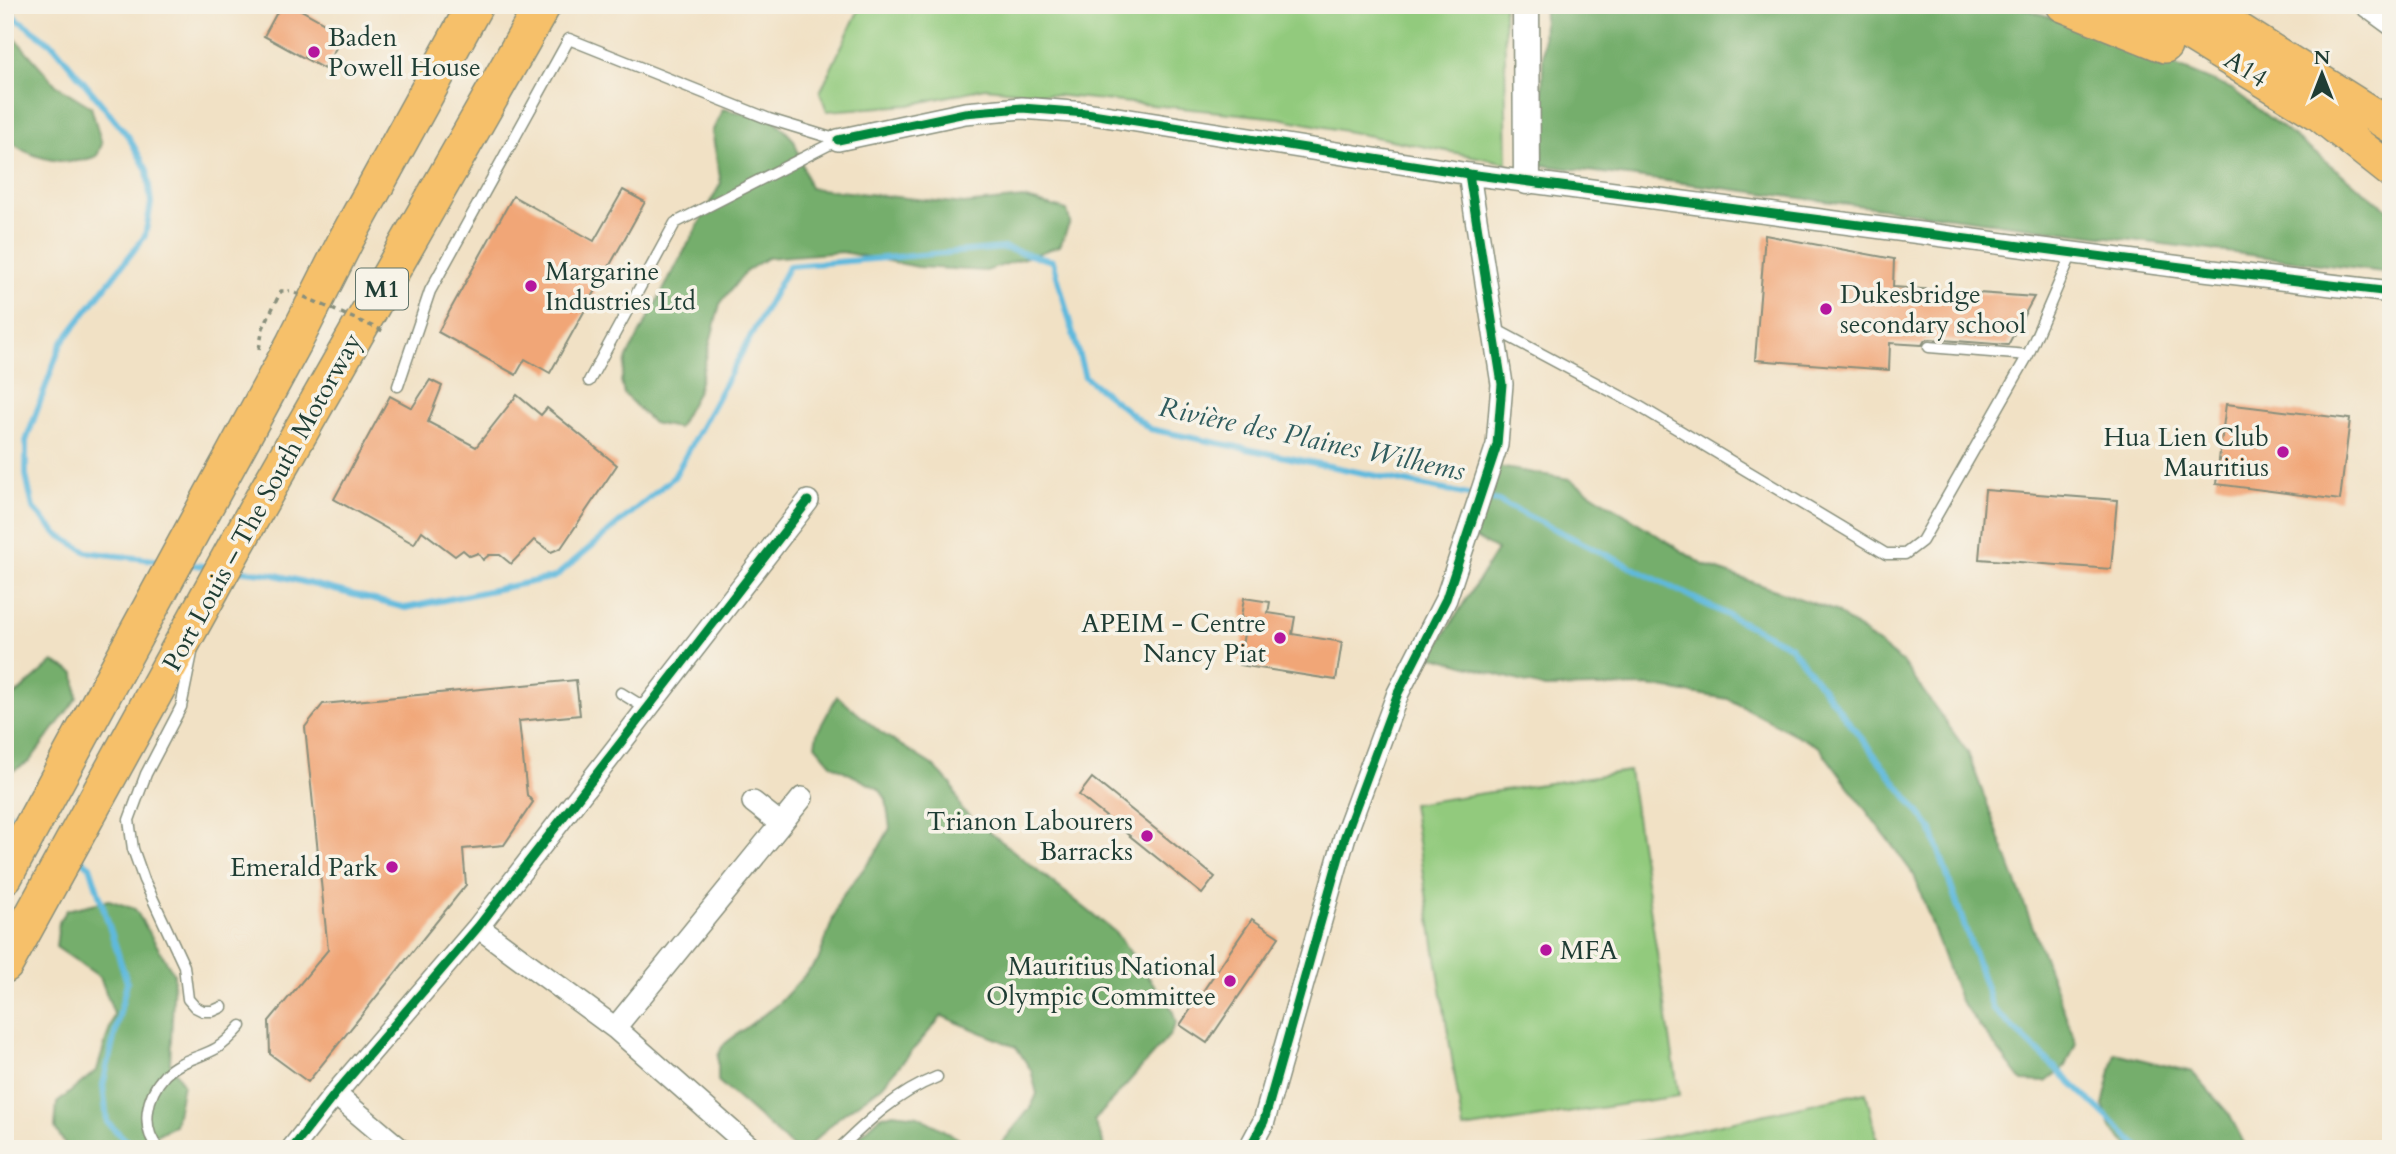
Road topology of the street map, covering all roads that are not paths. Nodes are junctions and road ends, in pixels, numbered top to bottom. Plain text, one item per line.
1 (475, 5) edge
2 (543, 5) edge
3 (1526, 5) edge
4 (2063, 5) edge
5 (2128, 5) edge
6 (2193, 5) edge
7 (2365, 5) edge
8 (2217, 14) edge
9 (2391, 24) edge
10 (2276, 87) junction
11 (2391, 126) edge
12 (838, 140) junction
13 (2391, 171) edge
14 (1469, 174) junction
15 (1527, 181) junction
16 (2073, 253) junction
17 (2391, 292) edge
18 (1493, 328) junction
19 (1929, 347) dead end
20 (2028, 355) junction
21 (589, 381) dead end
22 (398, 386) dead end
23 (808, 501) dead end
24 (203, 607) junction
25 (621, 692) dead end
26 (647, 709) junction
27 (802, 798) dead end
28 (753, 802) dead end
29 (781, 824) junction
30 (10, 866) edge
31 (478, 927) junction
32 (5, 965) edge
33 (222, 1007) dead end
34 (241, 1026) dead end
35 (615, 1028) junction
36 (937, 1077) dead end
37 (335, 1094) junction
38 (159, 1149) edge
39 (292, 1149) edge
40 (400, 1149) edge
41 (752, 1149) edge
42 (839, 1149) edge
43 (1249, 1149) edge

1 - 30 highway, Port Louis – The South Motorway / M1
2 - 24 highway, Port Louis – The South Motorway / M1
3 - 15 street
4 - 10 main road
5 - 10 main road, A14
6 - 8 main road, A14
7 - 9 street
8 - 11 main road, A14
10 - 13 main road, A14
12 - 14 street
12 - 21 lane
12 - 22 lane
14 - 15 street
14 - 18 street
15 - 16 street
16 - 17 street
16 - 20 lane
18 - 20 lane
18 - 43 street
19 - 20 lane
23 - 26 street
24 - 32 highway, Port Louis – The South Motorway / M1
24 - 33 lane
25 - 26 lane
26 - 31 street
27 - 29 street
28 - 29 street
29 - 35 street
31 - 35 street
31 - 37 street
34 - 38 lane
35 - 41 street
36 - 42 lane
37 - 39 street
37 - 40 street

